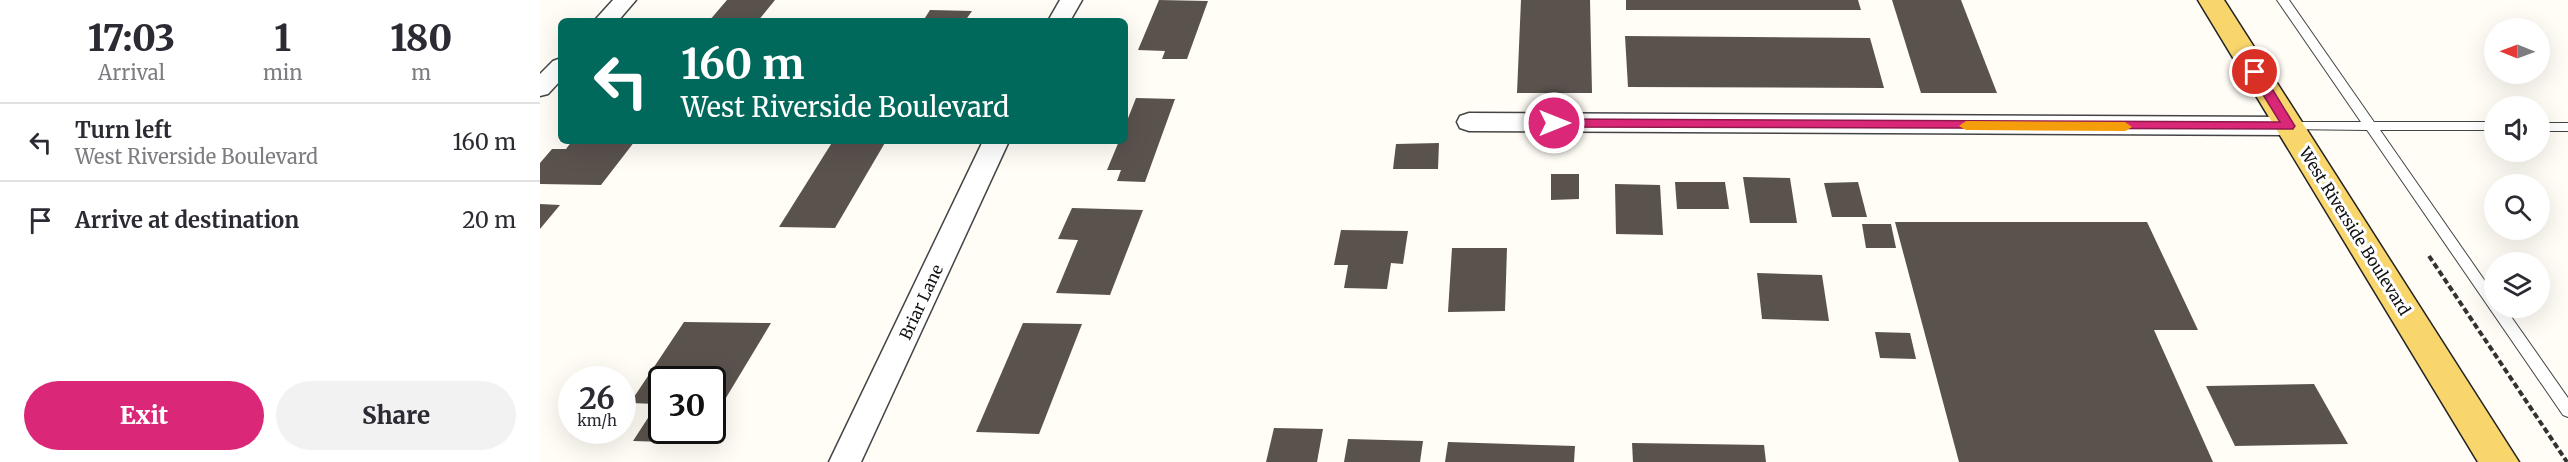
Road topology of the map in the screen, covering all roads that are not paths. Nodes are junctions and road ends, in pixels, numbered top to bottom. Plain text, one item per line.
1 (625, 0) edge
2 (1071, 0) edge
3 (2211, 0) edge
4 (2283, 0) edge
5 (608, 18) edge
6 (1061, 18) edge
7 (558, 69) edge
8 (540, 88) edge
9 (1469, 122) dead end
10 (2370, 125) junction
11 (2289, 126) junction
12 (2484, 126) edge
13 (2550, 127) edge
14 (2568, 127) edge
15 (995, 144) edge
16 (2484, 290) edge
17 (2503, 318) edge
18 (2568, 410) edge
19 (845, 462) edge
20 (2499, 462) edge

1 - 5 street
2 - 6 street
3 - 11 main road, West Riverside Boulevard
4 - 10 lane
7 - 8 street
9 - 11 street
10 - 11 lane
10 - 12 lane
10 - 16 lane
11 - 20 main road, West Riverside Boulevard
13 - 14 lane
15 - 19 street, Briar Lane
17 - 18 lane

